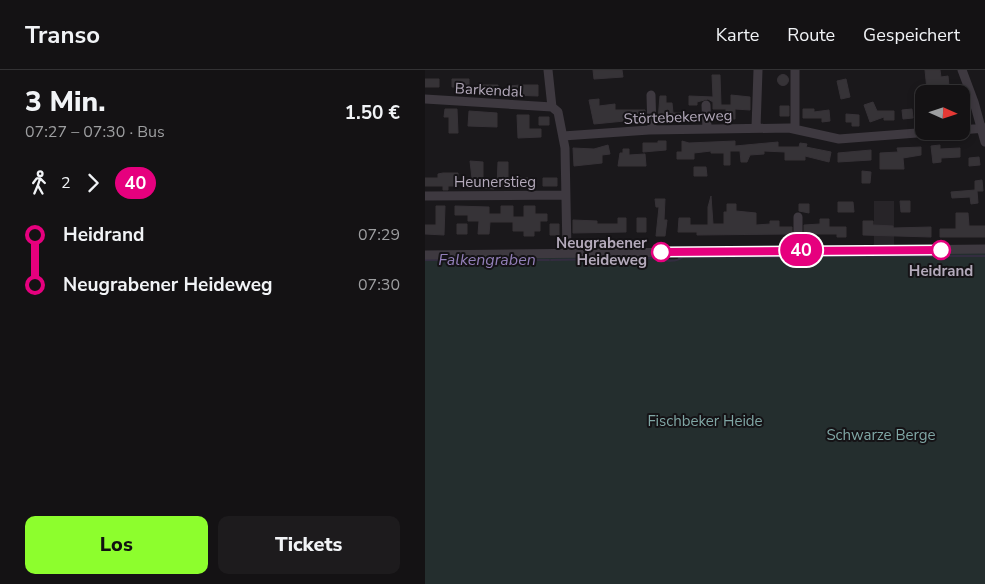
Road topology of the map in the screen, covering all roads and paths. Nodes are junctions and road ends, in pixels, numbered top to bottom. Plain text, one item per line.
1 (548, 70) edge
2 (758, 70) edge
3 (795, 70) edge
4 (961, 70) edge
5 (651, 95) dead end
6 (425, 99) edge
7 (706, 105) dead end
8 (552, 106) junction
9 (757, 128) junction
10 (984, 128) edge
11 (707, 129) junction
12 (795, 129) junction
13 (970, 129) edge
14 (652, 130) junction
15 (915, 133) edge
16 (563, 136) junction
17 (985, 142) edge
18 (566, 195) junction
19 (425, 196) edge
20 (798, 217) dead end
21 (985, 249) edge
22 (798, 250) junction
23 (567, 252) junction
24 (425, 255) edge

1 - 8 street
2 - 9 street
3 - 12 street
4 - 10 street
5 - 14 street
6 - 8 street, Barkendal
7 - 11 street
8 - 16 street
9 - 11 street, Störtebekerweg
9 - 12 street, Störtebekerweg
10 - 13 street
10 - 17 street
11 - 14 street, Störtebekerweg
12 - 15 street, Störtebekerweg
14 - 16 street, Störtebekerweg
16 - 18 street
18 - 19 street, Heunerstieg
18 - 23 street
20 - 22 street
21 - 22 street
22 - 23 street
23 - 24 street

